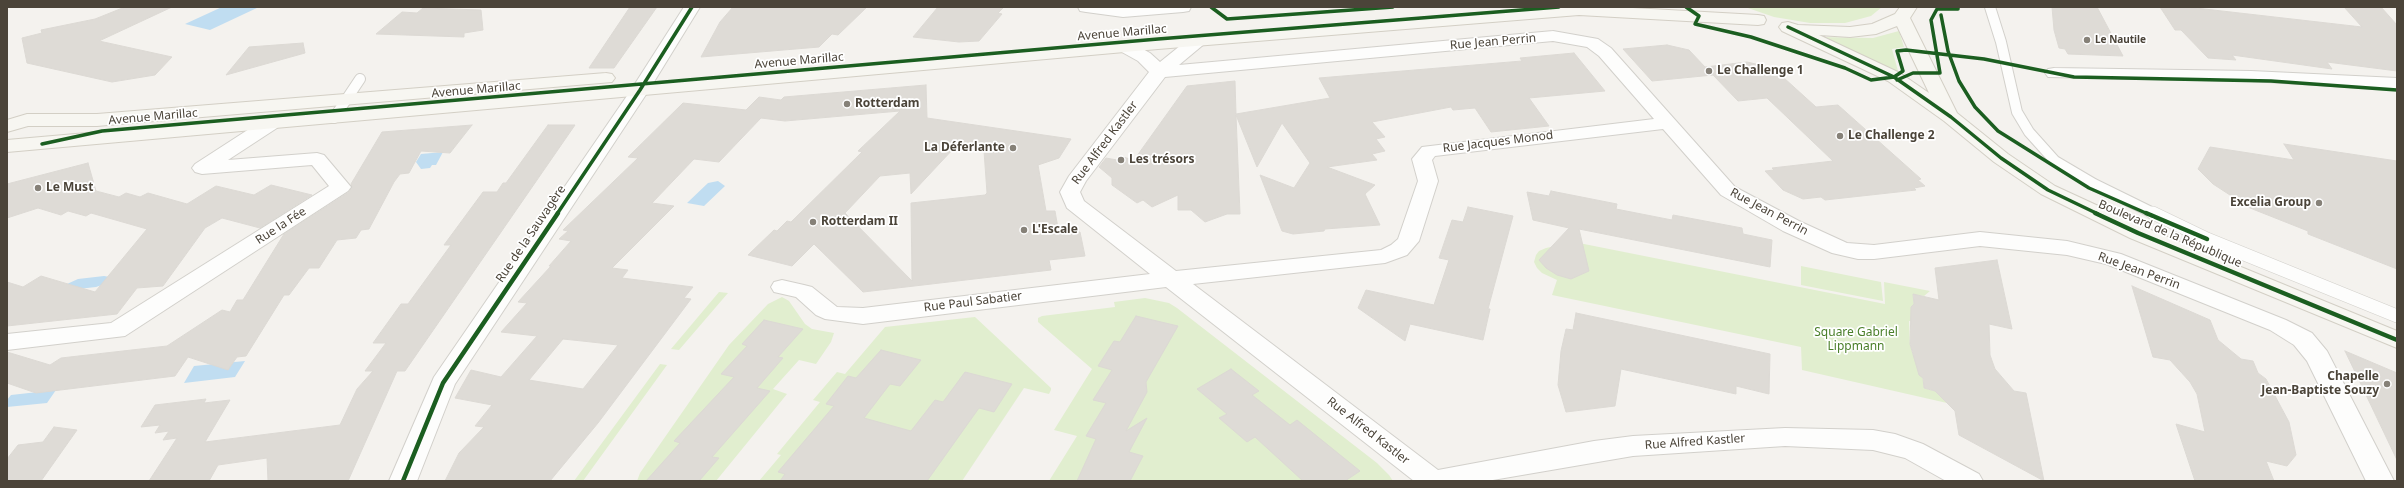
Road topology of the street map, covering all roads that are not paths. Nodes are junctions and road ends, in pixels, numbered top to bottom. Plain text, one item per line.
1 (692, 7) edge
2 (1086, 7) edge
3 (1183, 7) edge
4 (1483, 7) edge
5 (1725, 7) edge
6 (1979, 7) edge
7 (1905, 12) edge
8 (1991, 12) edge
9 (1758, 20) junction
10 (1788, 27) junction
11 (1197, 41) junction
12 (1126, 47) junction
13 (1159, 72) junction
14 (2054, 73) dead end
15 (360, 79) dead end
16 (645, 83) junction
17 (2397, 84) edge
18 (347, 100) junction
19 (7, 114) edge
20 (334, 118) junction
21 (1950, 118) junction
22 (27, 120) junction
23 (1666, 123) junction
24 (270, 124) junction
25 (7, 126) edge
26 (7, 140) edge
27 (7, 146) edge
28 (1172, 280) junction
29 (782, 286) dead end
30 (2397, 316) edge
31 (2397, 340) edge
32 (7, 342) edge
33 (403, 481) edge
34 (1433, 481) edge
35 (1969, 481) edge
36 (2380, 481) edge

1 - 16 street, Rue de la Sauvagère
2 - 3 street
4 - 16 street, Avenue Marillac
5 - 9 street
6 - 8 lane
7 - 10 street
7 - 21 street
8 - 30 lane
9 - 10 street
9 - 11 street, Avenue Marillac
10 - 21 street, Boulevard de la République
11 - 12 street, Avenue Marillac
11 - 13 street, Rue Alfred Kastler
12 - 13 street
12 - 16 street, Avenue Marillac
13 - 23 street, Rue Jean Perrin
13 - 28 street, Rue Alfred Kastler
14 - 17 street
15 - 18 lane
16 - 18 street, Avenue Marillac
16 - 20 street, Avenue Marillac
16 - 33 street, Rue de la Sauvagère
18 - 20 lane
18 - 22 street, Avenue Marillac
19 - 22 street
20 - 24 street, Avenue Marillac
21 - 31 street, Boulevard de la République
22 - 25 street
22 - 26 street
23 - 28 street, Rue Jacques Monod
23 - 36 street, Rue Jean Perrin
24 - 27 street, Avenue Marillac
24 - 32 street, Rue la Fée
28 - 29 street, Rue Paul Sabatier
28 - 34 street, Rue Alfred Kastler
34 - 35 street, Rue Alfred Kastler

